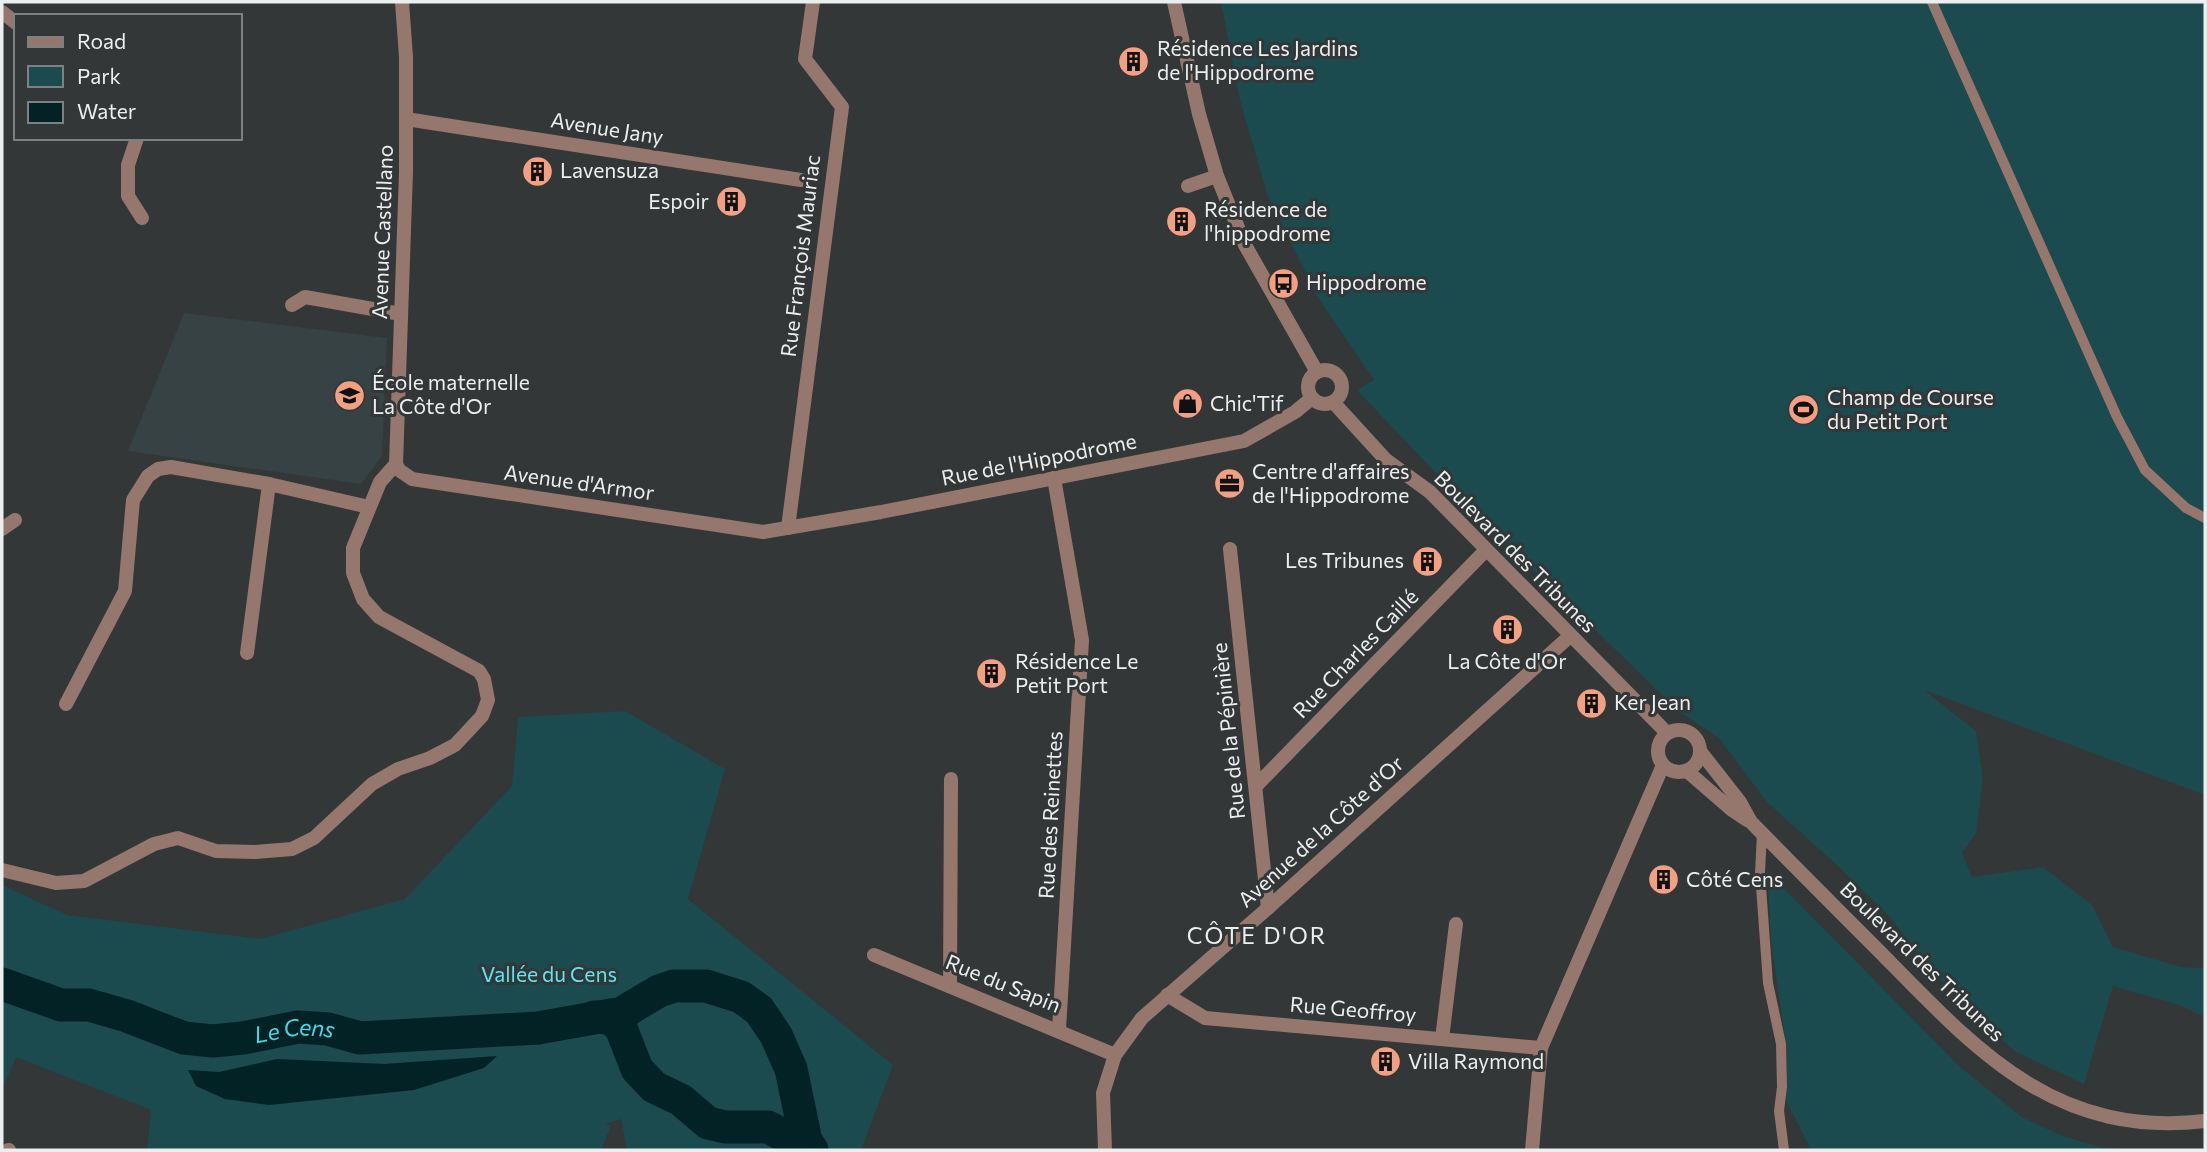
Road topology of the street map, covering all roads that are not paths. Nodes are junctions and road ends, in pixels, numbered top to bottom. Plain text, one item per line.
1 (402, 2) edge
2 (813, 2) edge
3 (1174, 2) edge
4 (1932, 2) edge
5 (406, 119) junction
6 (136, 140) edge
7 (1217, 176) junction
8 (801, 180) dead end
9 (1188, 186) dead end
10 (142, 218) dead end
11 (299, 301) dead end
12 (401, 314) junction
13 (1317, 372) junction
14 (1312, 398) junction
15 (1333, 402) junction
16 (396, 464) junction
17 (1054, 478) junction
18 (269, 484) junction
19 (369, 507) junction
20 (2205, 518) edge
21 (15, 520) dead end
22 (788, 528) junction
23 (2, 529) edge
24 (763, 531) joint
25 (1230, 549) dead end
26 (1486, 550) junction
27 (1570, 636) junction
28 (247, 653) dead end
29 (66, 704) dead end
30 (1667, 733) junction
31 (1700, 751) junction
32 (1663, 765) junction
33 (1687, 771) junction
34 (951, 779) dead end
35 (1256, 786) junction
36 (1751, 822) junction
37 (1762, 834) junction
38 (2, 870) edge
39 (1268, 908) junction
40 (1456, 924) dead end
41 (874, 955) dead end
42 (950, 986) junction
43 (1167, 995) junction
44 (1059, 1030) junction
45 (1442, 1039) junction
46 (1541, 1048) junction
47 (1115, 1055) junction
48 (2205, 1121) edge
49 (1105, 1150) edge
50 (1532, 1150) edge
51 (1784, 1150) edge

1 - 5 street, Avenue Castellano
2 - 22 street, Rue François Mauriac
3 - 7 street
4 - 20 lane
5 - 8 street, Avenue Jany
5 - 12 street, Avenue Castellano
6 - 10 street
7 - 9 street
7 - 13 street
11 - 12 street
12 - 16 street, Avenue Castellano
13 - 14 street
13 - 15 street
14 - 15 street
14 - 17 street, Rue de l'Hippodrome
15 - 26 street, Boulevard des Tribunes
16 - 19 street
16 - 24 street, Avenue d'Armor
17 - 22 street, Rue de l'Hippodrome
17 - 44 street, Rue des Reinettes
18 - 19 street
18 - 28 street
18 - 29 street
19 - 38 street
21 - 23 street
22 - 24 street, Rue de l'Hippodrome
25 - 35 street, Rue de la Pépinière
26 - 27 street, Boulevard des Tribunes
26 - 35 street, Rue Charles Caillé
27 - 30 street, Boulevard des Tribunes
27 - 39 street, Avenue de la Côte d'Or
30 - 31 street
30 - 32 street
31 - 33 street
31 - 36 street, Boulevard des Tribunes
32 - 33 street
32 - 46 street
33 - 36 street, Boulevard des Tribunes
34 - 42 street
35 - 39 street, Rue de la Pépinière
36 - 37 street, Boulevard des Tribunes
37 - 48 street, Boulevard des Tribunes
37 - 51 lane
39 - 43 street, Avenue de la Côte d'Or
40 - 45 street
41 - 42 street, Rue du Sapin
42 - 44 street, Rue du Sapin
43 - 45 street, Rue Geoffroy
43 - 47 street, Avenue de la Côte d'Or
44 - 47 street, Rue du Sapin
45 - 46 street, Rue Geoffroy
46 - 50 street
47 - 49 street, Avenue de la Côte d'Or

